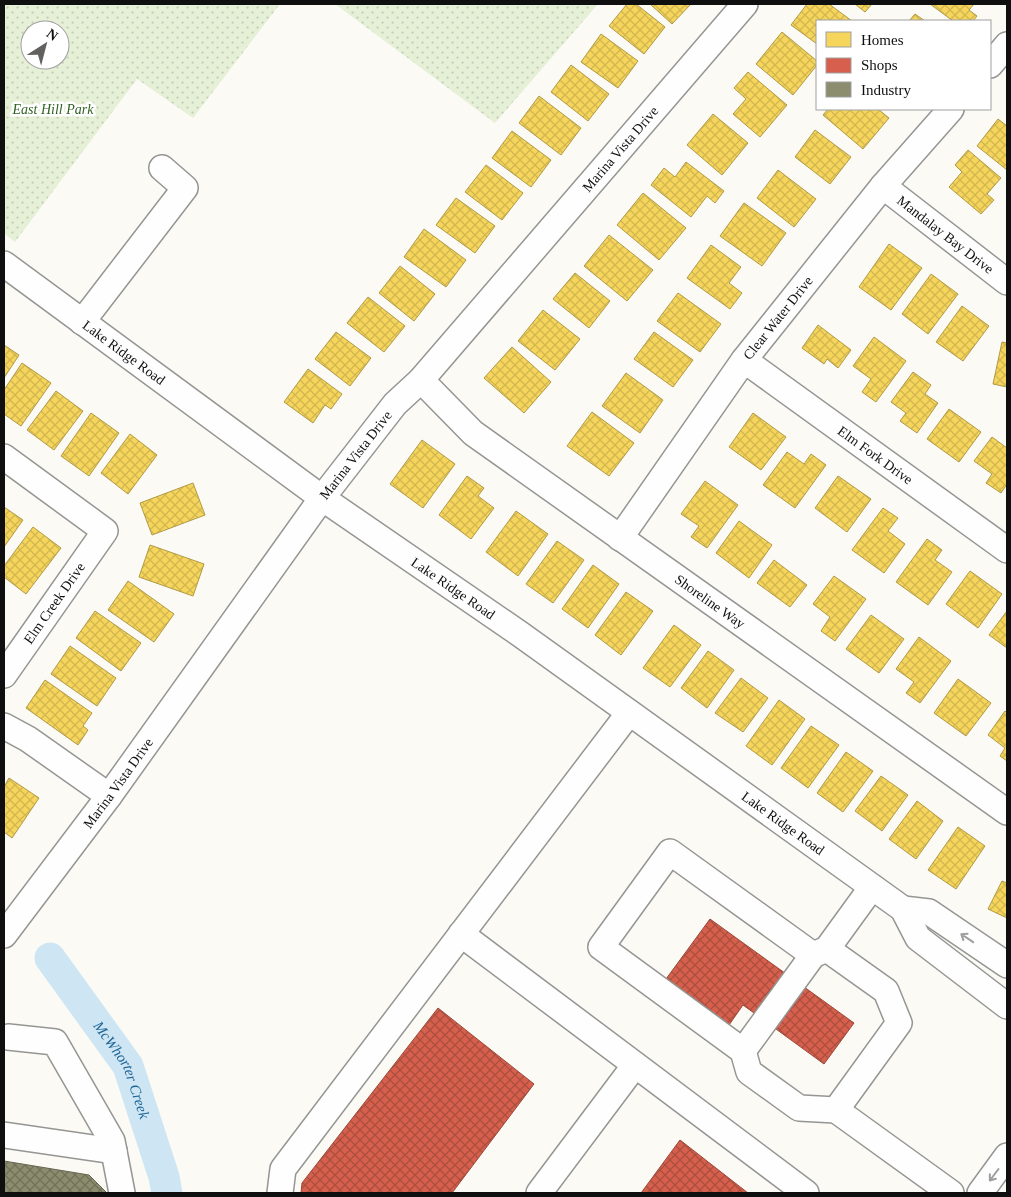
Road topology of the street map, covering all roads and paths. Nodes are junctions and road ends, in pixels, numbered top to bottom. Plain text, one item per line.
1 (745, 4) edge
2 (1007, 45) edge
3 (991, 64) edge
4 (950, 110) edge
5 (162, 168) dead end
6 (883, 186) junction
7 (6, 270) edge
8 (1007, 282) edge
9 (82, 322) junction
10 (744, 360) junction
11 (421, 380) junction
12 (4, 457) edge
13 (322, 498) junction
14 (620, 538) junction
15 (1007, 550) edge
16 (4, 674) edge
17 (629, 713) junction
18 (4, 726) edge
19 (108, 796) junction
20 (1007, 812) edge
21 (872, 887) junction
22 (904, 909) junction
23 (461, 934) junction
24 (4, 935) edge
25 (820, 952) junction
26 (1007, 965) edge
27 (1007, 1006) edge
28 (5, 1039) edge
29 (743, 1051) junction
30 (635, 1065) junction
31 (836, 1110) junction
32 (4, 1135) edge
33 (114, 1151) junction
34 (1007, 1156) edge
35 (122, 1193) edge
36 (280, 1193) edge
37 (539, 1193) edge
38 (806, 1193) edge
39 (951, 1193) edge
40 (980, 1193) edge

1 - 11 street, Marina Vista Drive
2 - 3 street
4 - 6 street, Clear Water Drive
5 - 9 street
6 - 8 street, Mandalay Bay Drive
6 - 10 street, Clear Water Drive
7 - 9 street, Lake Ridge Road
9 - 13 street, Lake Ridge Road
10 - 14 street, Clear Water Drive
10 - 15 street, Elm Fork Drive
11 - 13 street, Marina Vista Drive
11 - 14 street, Shoreline Way
12 - 16 street, Elm Creek Drive
13 - 17 street, Lake Ridge Road
13 - 19 street, Marina Vista Drive
14 - 20 street, Shoreline Way
17 - 21 street, Lake Ridge Road
17 - 23 street
18 - 19 street
19 - 24 street, Marina Vista Drive
21 - 22 street, Lake Ridge Road
21 - 25 street
26 -> 22 street, Lake Ridge Road
22 - 27 street, Lake Ridge Road
23 - 30 street
23 - 36 street
25 - 29 street
25 - 29 street
25 - 31 street
28 - 33 street
29 - 31 street
30 - 37 street
30 - 38 street
31 - 39 street
32 - 33 street
33 - 35 street
34 -> 40 street

